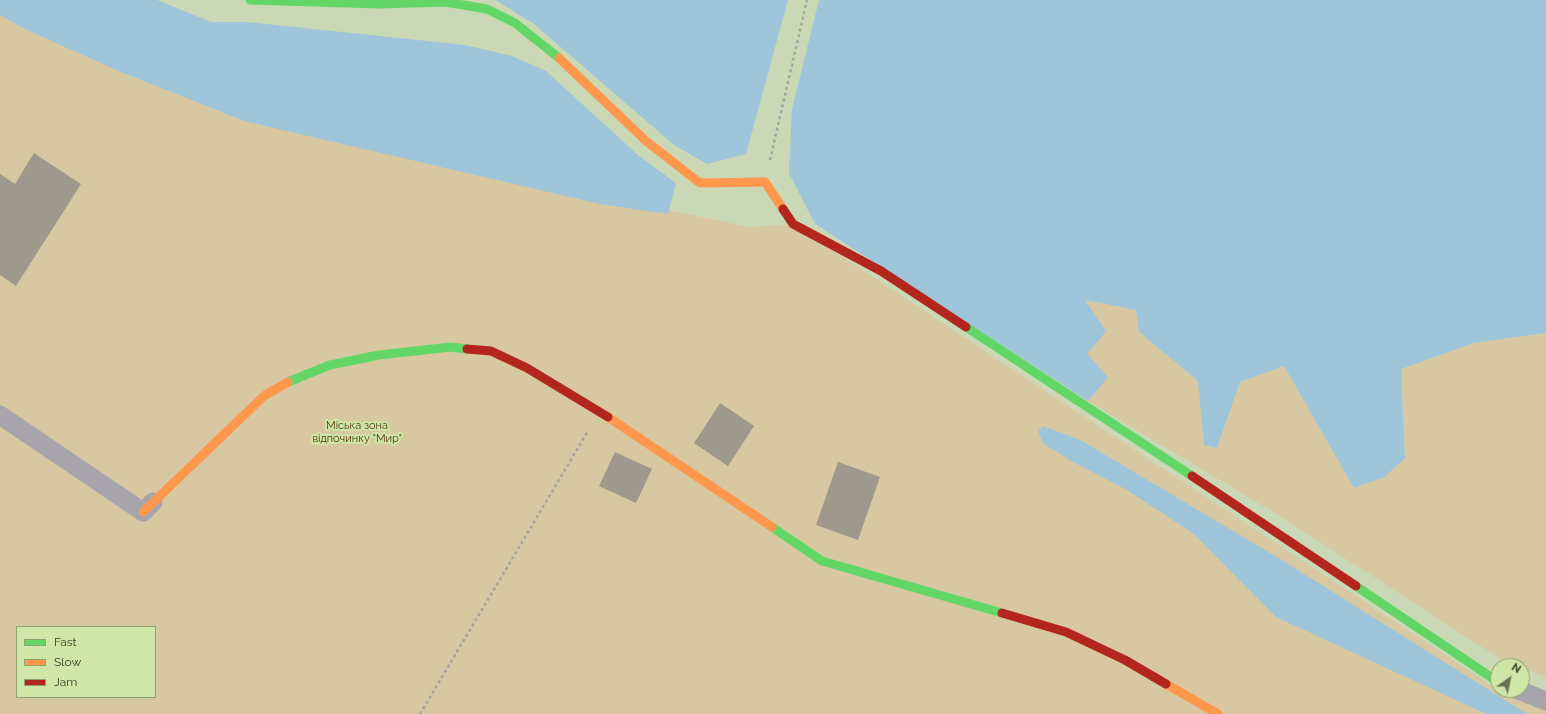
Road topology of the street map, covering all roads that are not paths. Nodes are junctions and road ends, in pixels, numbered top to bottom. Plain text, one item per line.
1 (250, 0) edge
2 (0, 415) edge
3 (156, 499) joint
4 (1490, 677) edge
5 (1530, 695) edge
6 (1546, 701) edge
7 (1218, 714) edge

1 - 4 street
2 - 3 street
3 - 7 street
5 - 6 street

